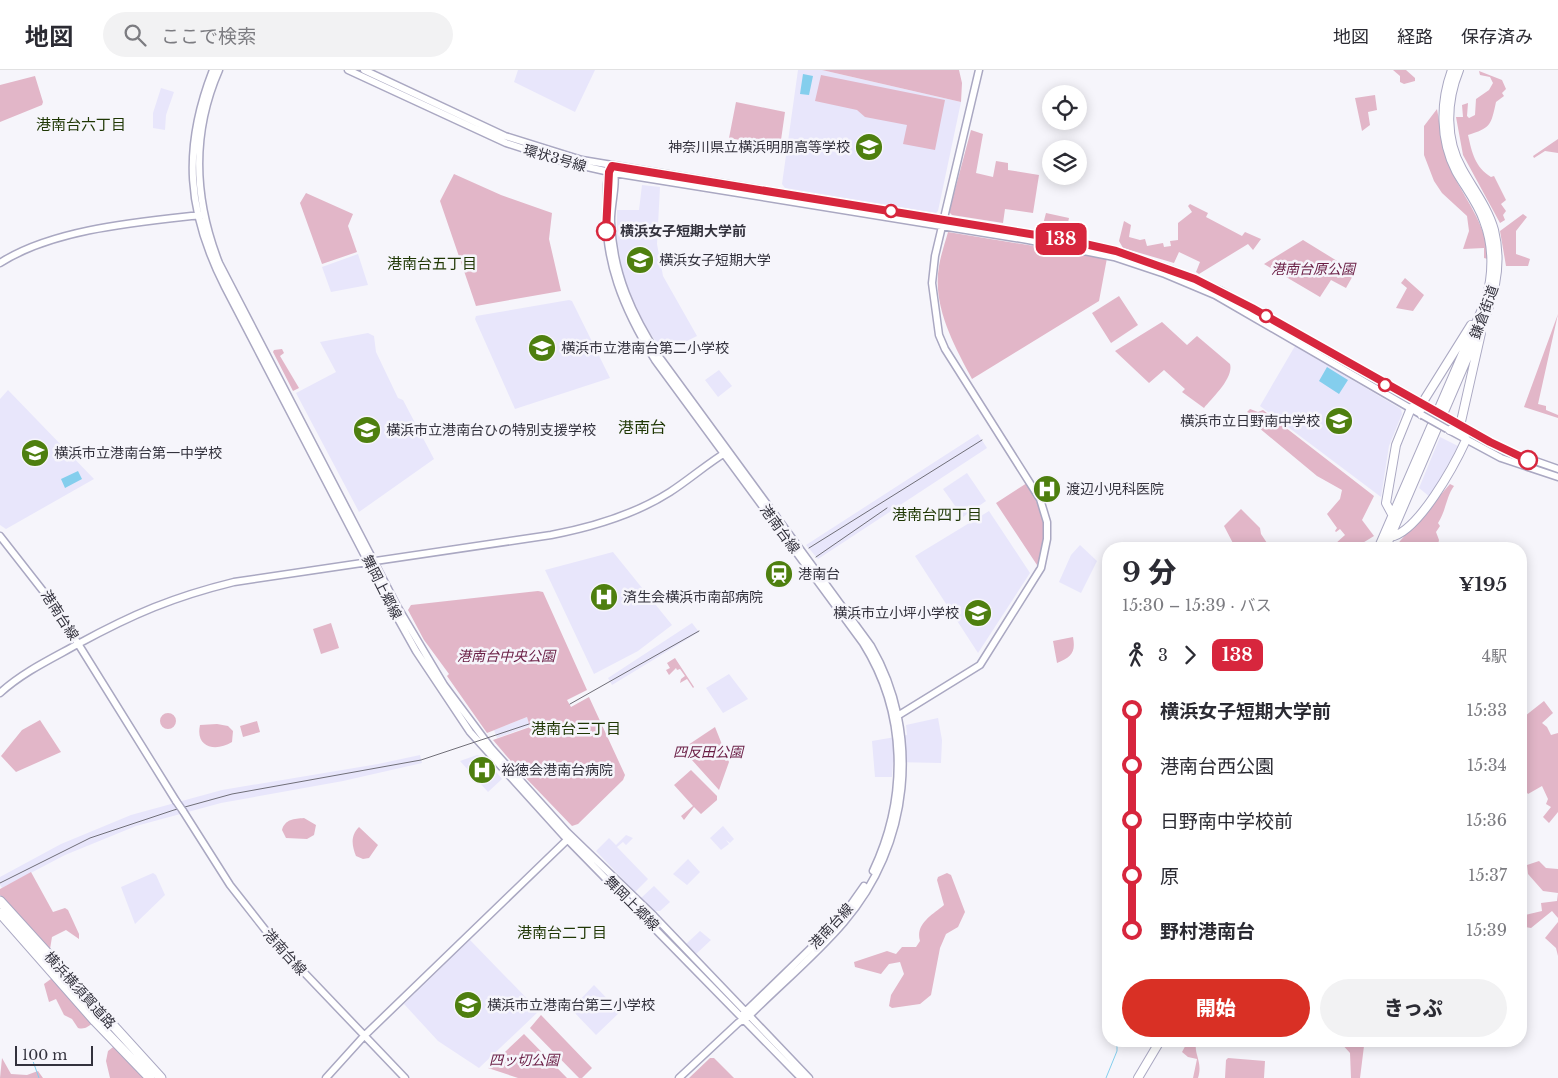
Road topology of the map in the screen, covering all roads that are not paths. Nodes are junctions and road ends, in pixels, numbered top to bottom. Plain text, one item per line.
1 (213, 70) edge
2 (219, 70) edge
3 (348, 70) edge
4 (364, 70) edge
5 (979, 70) edge
6 (1452, 70) edge
7 (1459, 70) edge
8 (611, 170) junction
9 (200, 215) junction
10 (942, 223) junction
11 (0, 264) edge
12 (1483, 313) junction
13 (1411, 408) junction
14 (1423, 409) junction
15 (1460, 426) junction
16 (1449, 429) junction
17 (1466, 440) junction
18 (726, 452) junction
19 (1558, 469) edge
20 (1558, 476) edge
21 (1393, 516) junction
22 (0, 536) edge
23 (1390, 536) junction
24 (1381, 542) edge
25 (1388, 542) edge
26 (372, 562) junction
27 (78, 644) junction
28 (0, 693) edge
29 (899, 715) junction
30 (568, 840) junction
31 (0, 901) edge
32 (0, 913) edge
33 (745, 1015) junction
34 (364, 1036) junction
35 (1156, 1047) edge
36 (1162, 1047) edge
37 (150, 1078) edge
38 (161, 1078) edge
39 (326, 1078) edge
40 (405, 1078) edge
41 (679, 1078) edge
42 (801, 1078) edge
43 (809, 1078) edge
44 (1138, 1078) edge
45 (1144, 1078) edge

1 - 9 street, 舞岡上郷線
2 - 9 street, 舞岡上郷線
3 - 8 street, 環状3号線
4 - 8 street, 環状3号線
5 - 10 street
6 - 12 main road, 鎌倉街道
7 - 12 main road, 鎌倉街道
8 - 10 street, 環状3号線
8 - 18 street, 港南台線
9 - 11 street
9 - 26 street, 舞岡上郷線
10 - 13 street, 環状3号線
10 - 14 street, 環状3号線
10 - 29 street
12 - 14 main road
12 - 15 main road
12 - 21 main road, 鎌倉街道
12 - 23 main road, 鎌倉街道
13 - 14 main road
13 - 21 main road
14 - 15 street, 環状3号線, bridge
14 - 16 street, 環状3号線, bridge
15 - 16 main road
15 - 17 main road
15 - 19 street, 環状3号線
16 - 17 street, 環状3号線
17 - 20 street, 環状3号線
17 - 23 main road
18 - 26 street
18 - 29 street, 港南台線
18 - 33 street, 港南台線
21 - 24 main road, 鎌倉街道
22 - 27 street, 港南台線
23 - 25 main road, 鎌倉街道
26 - 27 street
26 - 30 street, 舞岡上郷線
26 - 33 street, 舞岡上郷線
27 - 28 street
27 - 34 street, 港南台線, bridge
29 - 33 street, 港南台線
30 - 33 street, 舞岡上郷線
30 - 34 street
31 - 38 highway, 横浜横須賀道路
32 - 37 highway, 横浜横須賀道路
33 - 41 street
33 - 42 street
33 - 43 street
34 - 39 street
34 - 40 street, 港南台線
35 - 44 main road
36 - 45 main road

